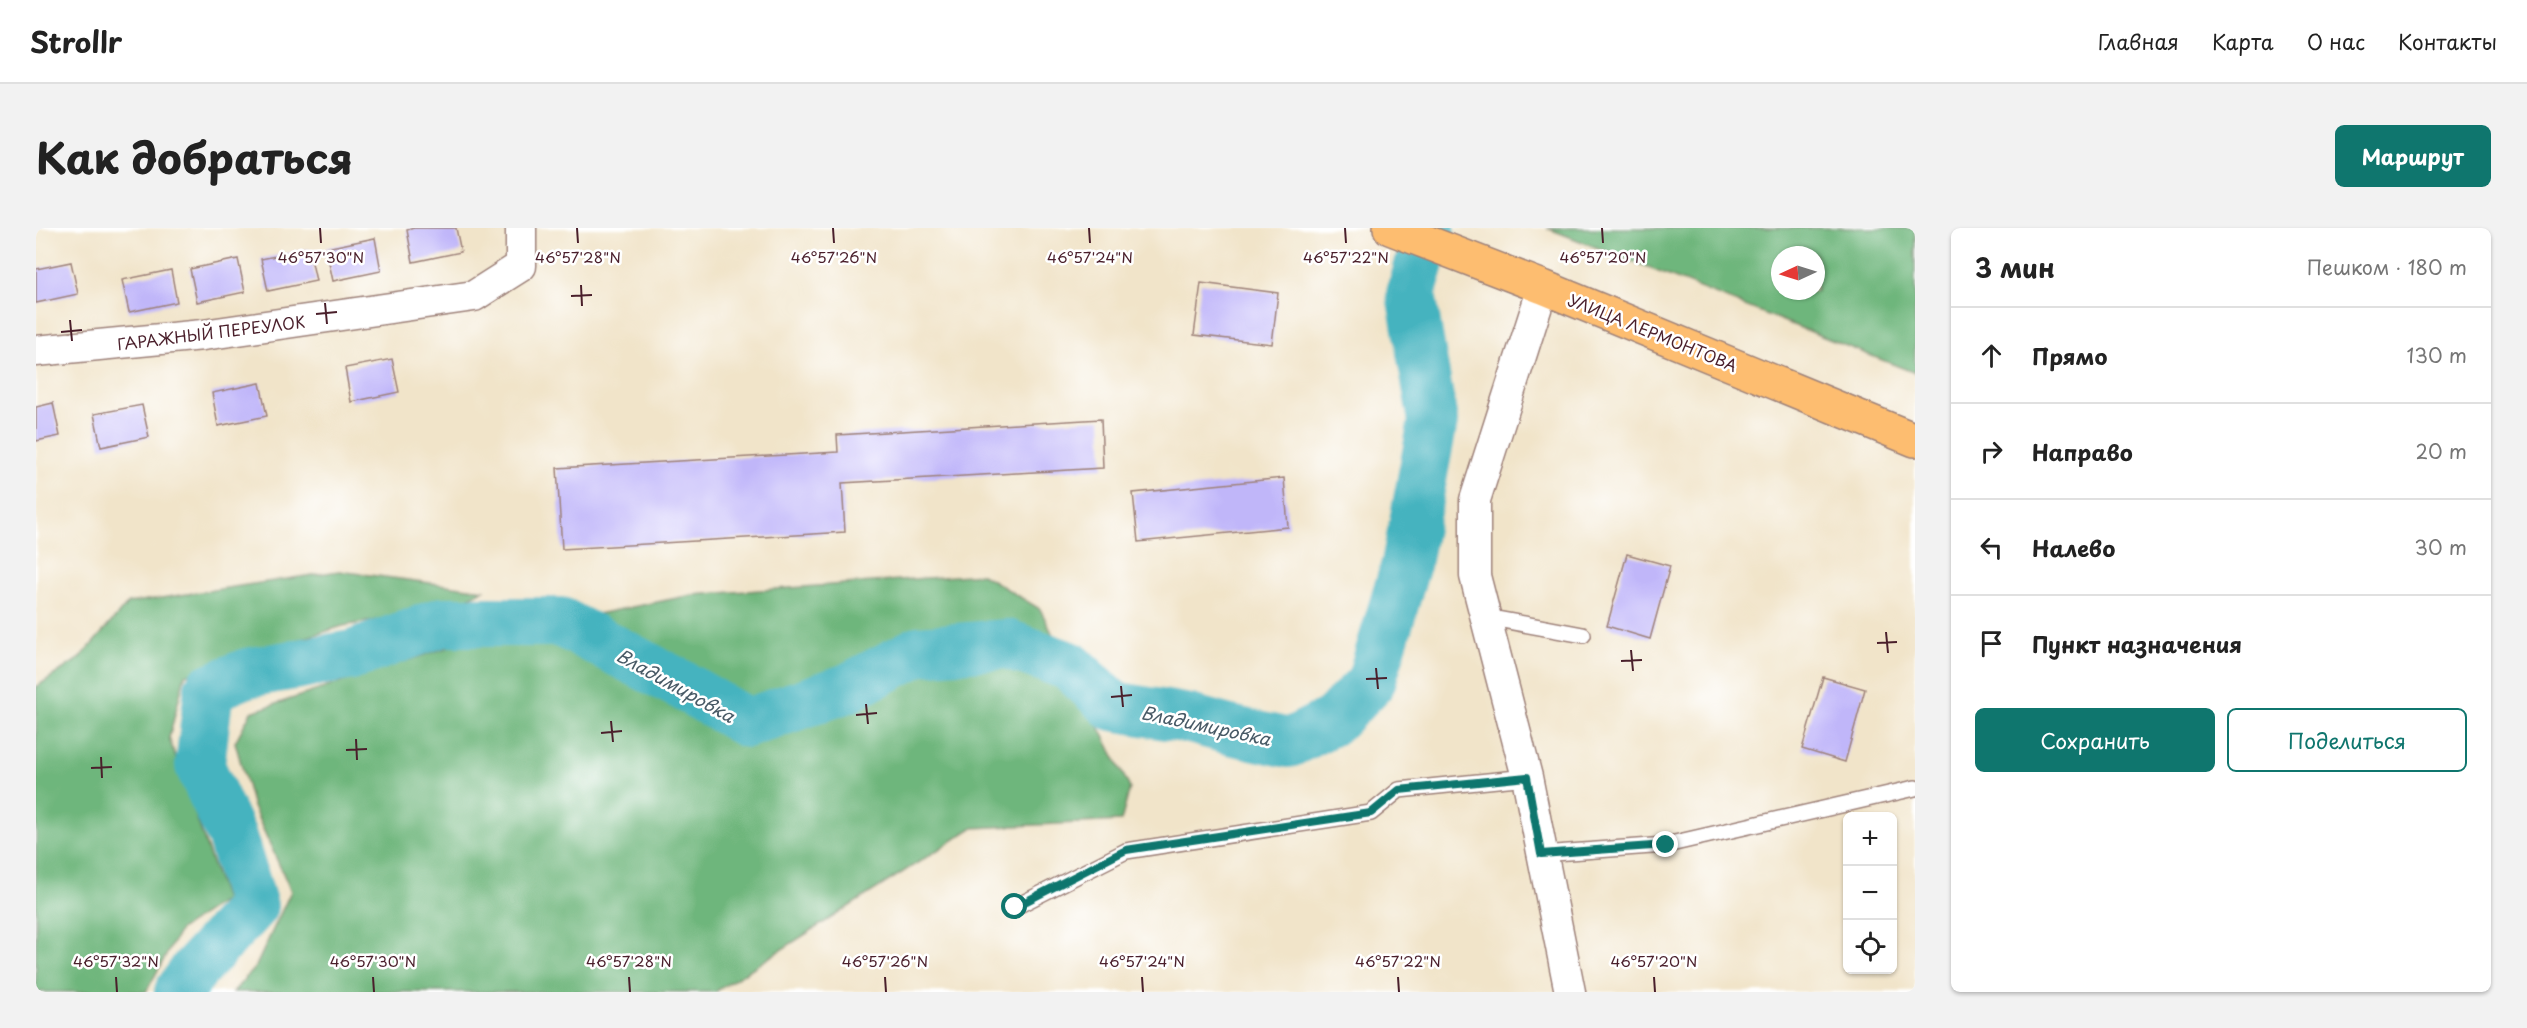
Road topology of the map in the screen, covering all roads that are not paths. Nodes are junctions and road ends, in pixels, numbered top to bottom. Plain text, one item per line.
1 (521, 228) edge
2 (1390, 228) edge
3 (1543, 286) junction
4 (36, 351) edge
5 (1915, 440) edge
6 (1486, 617) junction
7 (1583, 635) dead end
8 (1527, 777) junction
9 (1915, 788) edge
10 (1541, 854) junction
11 (1015, 907) dead end
12 (1570, 992) edge

1 - 4 street, ГАРАЖНЫЙ ПЕРЕУЛОК
2 - 3 highway, УЛИЦА ЛЕРМОНТОВА
3 - 5 highway, УЛИЦА ЛЕРМОНТОВА
3 - 6 street
6 - 7 lane
6 - 8 street
8 - 10 street
8 - 11 lane
9 - 10 lane
10 - 12 street

